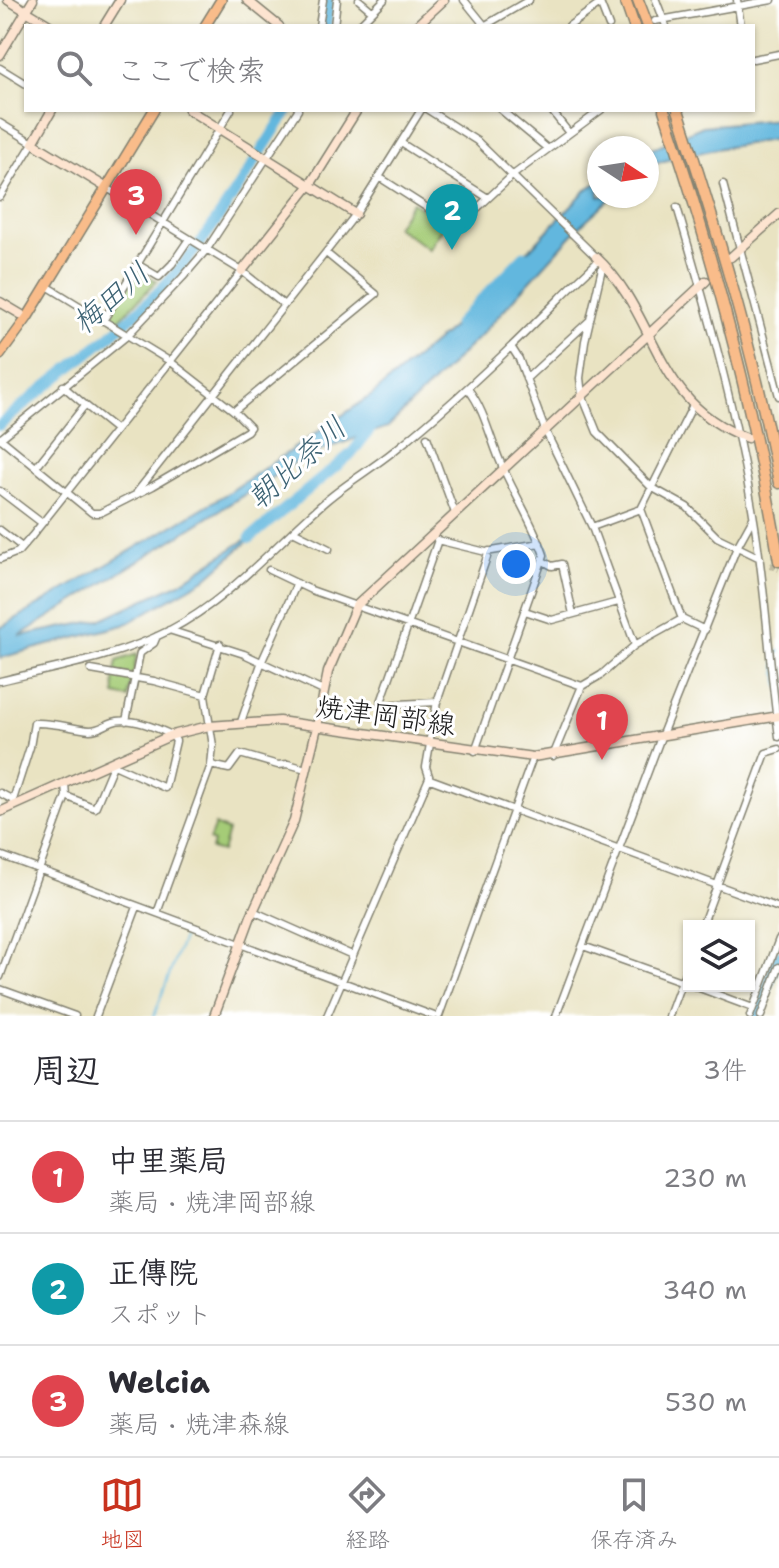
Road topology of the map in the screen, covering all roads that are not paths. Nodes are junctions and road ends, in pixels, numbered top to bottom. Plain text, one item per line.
1 (8, 0) edge
2 (33, 0) edge
3 (120, 0) edge
4 (221, 0) edge
5 (247, 0) edge
6 (323, 0) edge
7 (337, 0) edge
8 (359, 0) edge
9 (384, 0) edge
10 (444, 0) edge
11 (464, 0) edge
12 (529, 0) edge
13 (625, 0) edge
14 (638, 0) edge
15 (656, 0) edge
16 (772, 0) edge
17 (599, 2) edge
18 (737, 3) edge
19 (26, 11) junction
20 (372, 11) junction
21 (665, 23) edge
22 (48, 24) edge
23 (105, 24) edge
24 (206, 24) edge
25 (277, 24) edge
26 (319, 24) edge
27 (334, 24) edge
28 (360, 24) edge
29 (418, 24) edge
30 (482, 24) edge
31 (487, 24) edge
32 (572, 24) edge
33 (608, 24) edge
34 (633, 24) edge
35 (651, 24) edge
36 (741, 24) edge
37 (779, 54) edge
38 (0, 55) edge
39 (755, 59) edge
40 (0, 68) edge
41 (24, 83) edge
42 (51, 112) edge
43 (153, 112) edge
44 (192, 112) edge
45 (230, 112) edge
46 (297, 112) edge
47 (356, 112) edge
48 (420, 112) edge
49 (431, 112) edge
50 (503, 112) edge
51 (553, 112) edge
52 (598, 112) edge
53 (665, 112) edge
54 (679, 112) edge
55 (0, 123) edge
56 (220, 129) junction
57 (569, 133) junction
58 (33, 143) junction
59 (401, 143) junction
60 (548, 149) junction
61 (266, 158) junction
62 (513, 175) junction
63 (379, 177) junction
64 (723, 184) dead end
65 (310, 185) junction
66 (107, 188) junction
67 (0, 197) edge
68 (488, 198) junction
69 (677, 207) dead end
70 (356, 214) junction
71 (779, 214) edge
72 (162, 222) junction
73 (190, 240) junction
74 (205, 248) junction
75 (741, 248) junction
76 (326, 253) junction
77 (731, 257) dead end
78 (599, 260) junction
79 (137, 264) junction
80 (242, 271) junction
81 (703, 283) junction
82 (47, 286) junction
83 (0, 302) edge
84 (283, 304) junction
85 (27, 318) junction
86 (590, 320) junction
87 (105, 322) junction
88 (126, 334) junction
89 (647, 335) junction
90 (512, 348) junction
91 (0, 355) edge
92 (171, 362) junction
93 (526, 379) junction
94 (63, 386) junction
95 (468, 389) junction
96 (213, 395) junction
97 (582, 395) junction
98 (779, 396) edge
99 (85, 405) junction
100 (693, 405) junction
101 (234, 411) junction
102 (115, 429) junction
103 (545, 430) junction
104 (737, 435) junction
105 (427, 437) dead end
106 (0, 438) edge
107 (747, 438) dead end
108 (36, 467) junction
109 (503, 469) junction
110 (779, 483) edge
111 (651, 487) junction
112 (0, 491) edge
113 (66, 492) junction
114 (135, 493) junction
115 (641, 509) junction
116 (455, 513) junction
117 (754, 517) junction
118 (42, 523) junction
119 (592, 527) junction
120 (0, 530) edge
121 (295, 532) junction
122 (435, 538) junction
123 (540, 543) junction
124 (22, 547) junction
125 (737, 547) junction
126 (329, 549) dead end
127 (489, 551) junction
128 (0, 559) edge
129 (543, 561) junction
130 (760, 561) junction
131 (775, 563) edge
132 (269, 570) dead end
133 (297, 583) junction
134 (618, 602) junction
135 (356, 606) junction
136 (525, 611) junction
137 (573, 614) junction
138 (682, 619) junction
139 (409, 624) junction
140 (169, 630) junction
141 (705, 630) junction
142 (157, 636) junction
143 (458, 641) junction
144 (220, 644) junction
145 (635, 645) junction
146 (508, 659) junction
147 (262, 661) junction
148 (91, 670) dead end
149 (135, 677) junction
150 (0, 683) edge
151 (582, 686) junction
152 (323, 691) junction
153 (205, 695) junction
154 (437, 702) junction
155 (778, 716) edge
156 (126, 721) junction
157 (241, 722) junction
158 (209, 726) junction
159 (317, 727) junction
160 (172, 735) junction
161 (661, 737) junction
162 (779, 737) edge
163 (430, 744) junction
164 (779, 749) edge
165 (475, 751) junction
166 (552, 756) junction
167 (533, 757) junction
168 (114, 763) junction
169 (211, 765) junction
170 (306, 769) junction
171 (429, 778) junction
172 (65, 783) junction
173 (0, 793) edge
174 (66, 796) junction
175 (14, 803) junction
176 (514, 811) junction
177 (0, 812) edge
178 (618, 849) junction
179 (0, 855) edge
180 (39, 869) junction
181 (717, 885) junction
182 (137, 907) junction
183 (779, 908) edge
184 (253, 911) junction
185 (157, 913) junction
186 (704, 920) edge
187 (779, 939) edge
188 (240, 945) junction
189 (583, 946) junction
190 (352, 955) junction
191 (779, 967) edge
192 (0, 977) edge
193 (340, 981) junction
194 (683, 982) edge
195 (0, 989) edge
196 (683, 992) edge
197 (706, 992) edge
198 (752, 1012) edge
199 (75, 1016) edge
200 (96, 1016) edge
201 (214, 1016) edge
202 (327, 1016) edge
203 (436, 1016) edge
204 (556, 1016) edge
205 (669, 1016) edge
206 (761, 1016) edge

1 - 19 street
2 - 19 street
3 - 23 street
4 - 24 main road
5 - 25 street
6 - 26 street
7 - 27 street
8 - 20 street
9 - 20 street
10 - 29 street
11 - 30 street
12 - 31 street
13 - 34 highway
14 - 35 highway
15 - 21 street
16 - 18 street
17 - 32 street
17 - 33 street
18 - 21 street
18 - 36 street
19 - 22 street
19 - 38 street
20 - 28 street
21 - 35 street
37 - 39 street
40 - 41 street
42 - 58 street
43 - 66 main road
44 - 56 street
45 - 56 street
46 - 61 street
47 - 65 street
48 - 59 street
49 - 62 street
50 - 60 street
51 - 57 street
52 - 57 street
53 - 131 highway
54 - 110 highway
55 - 58 street
56 - 61 street
56 - 72 street
57 - 60 street
58 - 66 street
58 - 67 street
59 - 63 street
59 - 68 street
60 - 62 street
61 - 65 street
61 - 74 street
62 - 68 street
62 - 78 street
63 - 68 street
63 - 70 street
64 - 75 street
65 - 70 street
65 - 80 street
66 - 72 street
66 - 82 main road
69 - 81 street
70 - 76 street
71 - 75 street
72 - 73 street
72 - 79 street
73 - 74 street
73 - 79 street
74 - 80 street
74 - 88 street
75 - 77 street
75 - 98 street
76 - 84 street
76 - 101 street
78 - 86 street
78 - 89 street
78 - 90 street
79 - 87 street
80 - 84 street
80 - 92 street
81 - 89 street
81 - 104 street
82 - 85 main road
82 - 87 street
83 - 85 street
84 - 96 street
85 - 91 main road
86 - 93 street
86 - 97 street
87 - 88 street
88 - 92 street
88 - 94 street
89 - 97 street
89 - 100 street
90 - 93 street
90 - 95 street
92 - 96 street
92 - 102 street
93 - 103 street
94 - 99 street
94 - 106 street
95 - 109 street
95 - 121 street
96 - 101 street
96 - 114 street
97 - 103 street
97 - 111 street
99 - 102 street
99 - 108 street
100 - 104 street
100 - 111 street
101 - 114 street
102 - 113 street
103 - 109 street
103 - 119 street
104 - 107 street
104 - 117 street
105 - 116 street
106 - 108 street
108 - 113 street
109 - 116 street
109 - 123 street
111 - 115 street
111 - 125 street
112 - 118 street
113 - 114 street
113 - 118 street
115 - 119 street
115 - 138 street
116 - 122 street
117 - 125 street
117 - 130 street
118 - 124 street
119 - 134 street
120 - 124 street
121 - 126 street
121 - 140 street
122 - 127 street
122 - 135 street
122 - 139 street
123 - 127 street
123 - 129 street
124 - 128 street
125 - 130 street
125 - 141 street
127 - 143 street
129 - 136 street
129 - 137 street
130 - 131 street
130 - 155 street
132 - 133 street
133 - 135 street
133 - 147 street
134 - 137 street
134 - 145 street
135 - 139 street
135 - 152 street
136 - 137 street
136 - 146 street
138 - 141 street
138 - 145 street
139 - 143 street
139 - 154 street
140 - 142 street
140 - 144 street
141 - 161 street
142 - 149 street
142 - 150 street
143 - 146 street
143 - 154 street
144 - 147 street
144 - 153 street
145 - 151 street
146 - 151 street
146 - 165 street
147 - 152 street
147 - 157 street
148 - 149 street
149 - 153 street
149 - 156 street
151 - 166 street
152 - 159 street
153 - 158 street
154 - 163 street
155 - 161 street, 焼津岡部線
155 - 162 street
156 - 160 street
156 - 175 street
157 - 158 street, 焼津岡部線
157 - 159 street, 焼津岡部線
158 - 160 street, 焼津岡部線
158 - 169 street
159 - 163 street, 焼津岡部線
159 - 170 street
160 - 168 street, 焼津岡部線
160 - 168 street
161 - 166 street, 焼津岡部線
161 - 178 street
163 - 165 street, 焼津岡部線
163 - 171 street
164 - 181 street
165 - 167 street, 焼津岡部線
166 - 167 street, 焼津岡部線
167 - 176 street
168 - 172 street, 焼津岡部線
168 - 174 street
169 - 170 street
169 - 185 street
170 - 184 street
171 - 176 street
171 - 190 street
172 - 174 street
172 - 175 street, 焼津岡部線
173 - 175 street
174 - 180 street
175 - 177 street, 焼津岡部線
176 - 178 street
176 - 203 street
178 - 181 street
178 - 189 street
179 - 180 street
180 - 182 street
180 - 192 street
181 - 183 street
181 - 186 street
182 - 185 street
182 - 200 street
184 - 188 street
184 - 190 street
185 - 188 street
187 - 198 street
188 - 193 street
188 - 201 street
189 - 194 street
189 - 204 street
190 - 193 street
191 - 206 street
193 - 202 street
193 - 203 street
195 - 199 street
196 - 205 street
197 - 198 street

